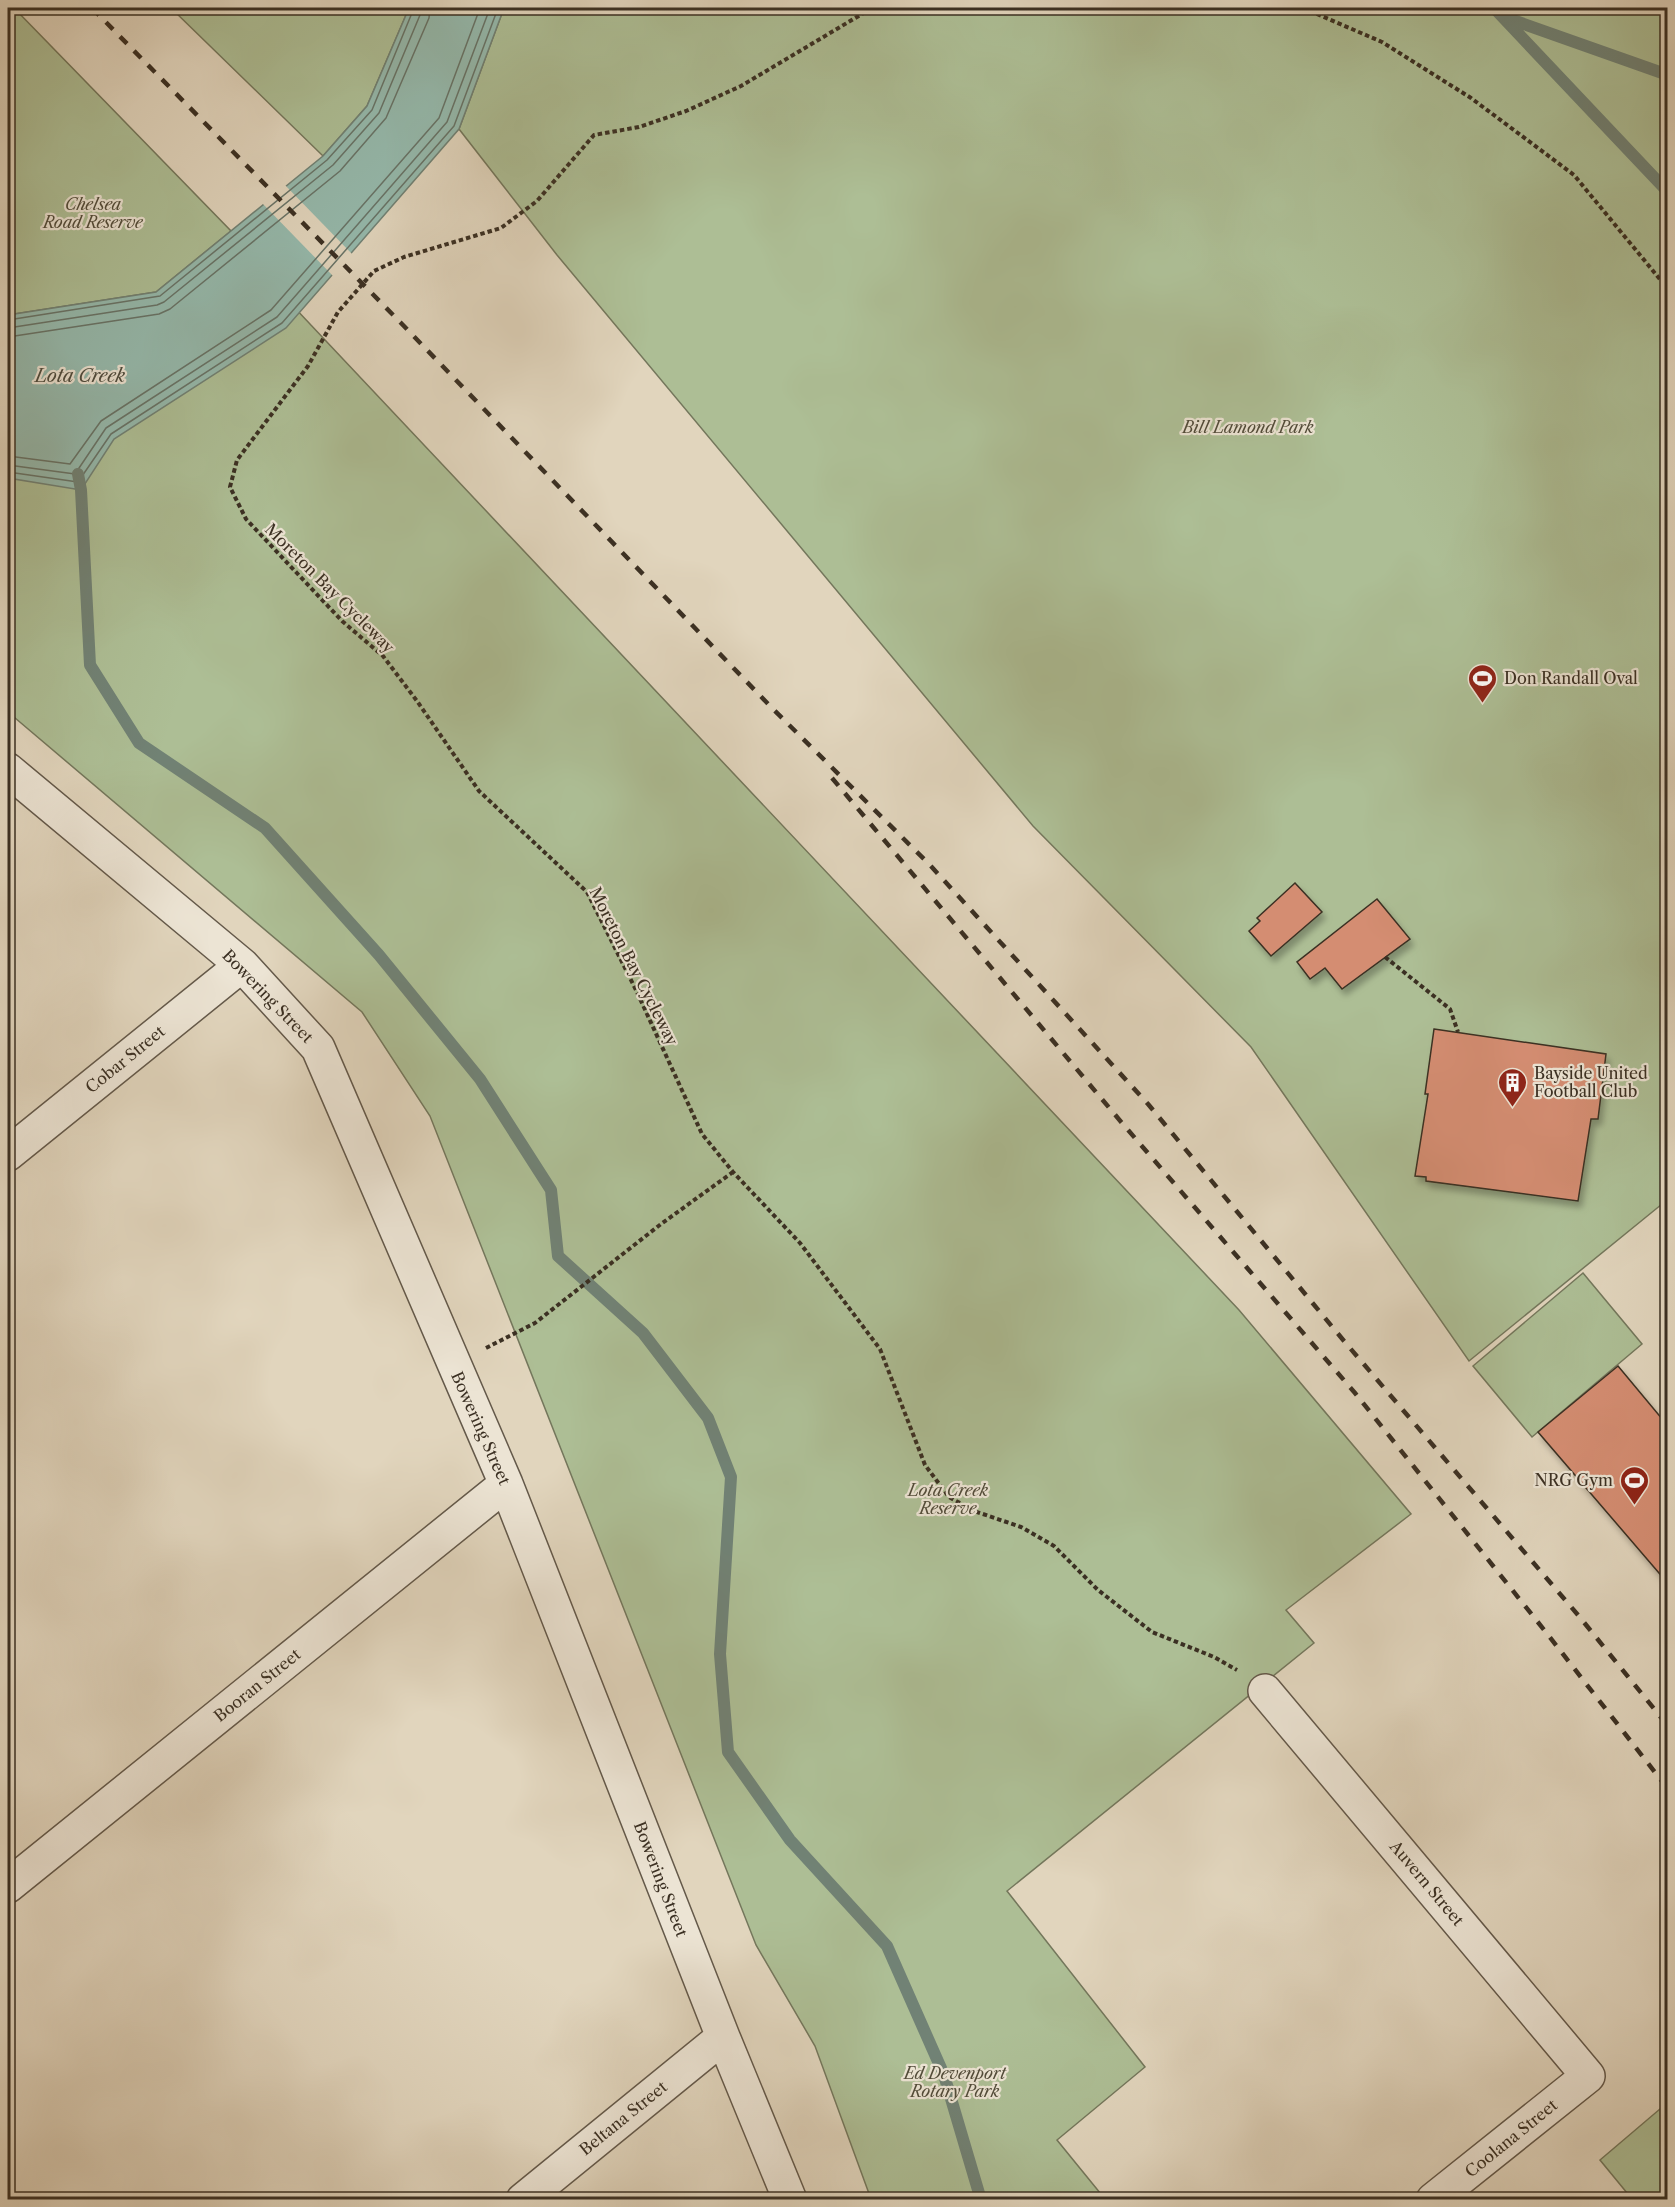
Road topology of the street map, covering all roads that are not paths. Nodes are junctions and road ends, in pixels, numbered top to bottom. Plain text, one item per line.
1 (8, 770) edge
2 (242, 965) junction
3 (8, 1154) edge
4 (506, 1484) junction
5 (1265, 1691) road end
6 (8, 1886) edge
7 (723, 2037) junction
8 (1588, 2076) joint
9 (523, 2199) edge
10 (790, 2199) edge
11 (1433, 2199) edge

1 - 2 street, Bowering Street
2 - 3 street, Cobar Street
2 - 4 street, Bowering Street
4 - 6 street, Booran Street
4 - 7 street, Bowering Street
5 - 8 street, Auvern Street
7 - 9 street, Beltana Street
7 - 10 street, Bowering Street
8 - 11 street, Coolana Street

